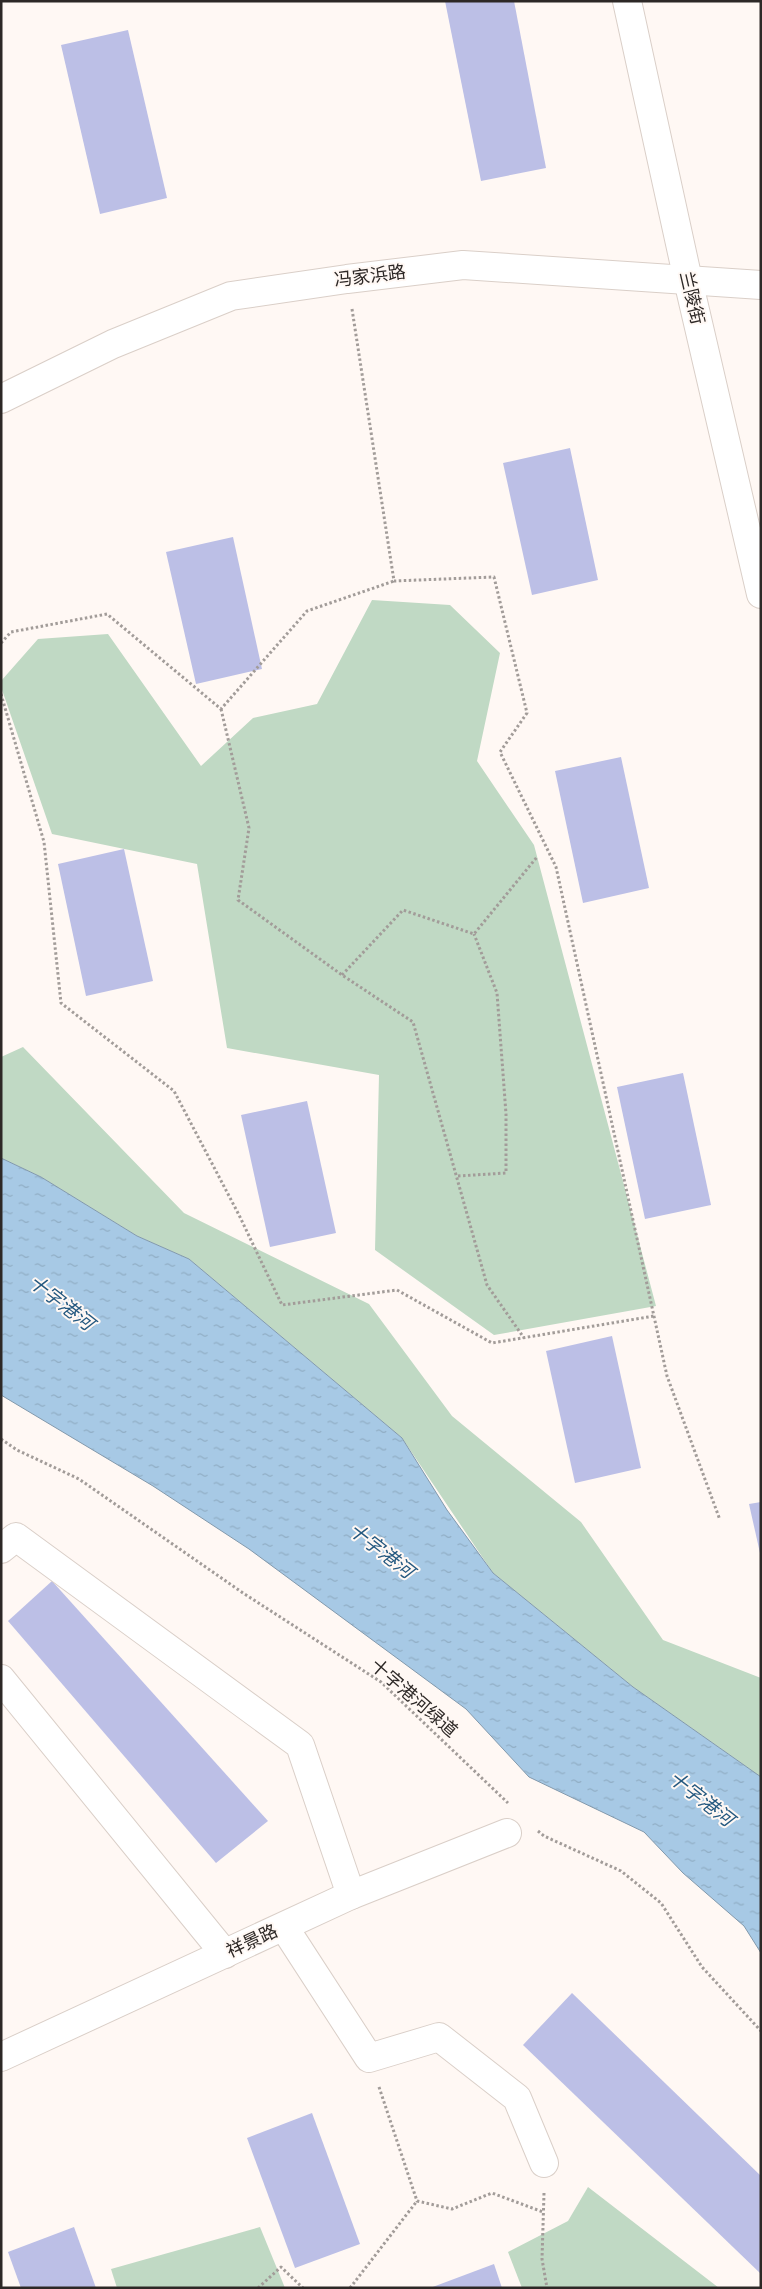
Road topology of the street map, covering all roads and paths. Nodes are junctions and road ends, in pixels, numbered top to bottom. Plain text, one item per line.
1 (627, 1) edge
2 (347, 279) junction
3 (688, 280) junction
4 (761, 285) edge
5 (1, 399) edge
6 (394, 581) junction
7 (761, 594) edge
8 (1, 644) edge
9 (1, 694) edge
10 (221, 709) junction
11 (537, 856) dead end
12 (474, 934) junction
13 (342, 975) junction
14 (458, 1176) junction
15 (654, 1316) junction
16 (524, 1338) junction
17 (1, 1439) edge
18 (720, 1520) dead end
19 (1, 1549) edge
20 (1, 1679) edge
21 (511, 1821) joint
22 (537, 1829) dead end
23 (351, 1895) junction
24 (284, 1926) junction
25 (225, 1954) junction
26 (761, 2031) edge
27 (1, 2057) edge
28 (369, 2058) junction
29 (544, 2163) joint
30 (417, 2201) junction
31 (543, 2212) junction
32 (258, 2288) edge
33 (303, 2288) edge
34 (350, 2288) edge
35 (547, 2288) edge

1 - 3 street, 兰陵街
2 - 3 street, 冯家浜路
2 - 5 street, 冯家浜路
2 - 6 path
3 - 4 street, 冯家浜路
3 - 7 street, 兰陵街
6 - 10 path
6 - 15 path
8 - 10 path
9 - 16 path
10 - 13 path
11 - 12 path
12 - 13 path
12 - 14 path
13 - 14 path
14 - 16 path
15 - 16 path
15 - 18 path
17 - 21 path, 十字港河绿道
19 - 23 street
20 - 25 street
21 - 23 street, 祥景路
22 - 26 path
23 - 24 street, 祥景路
24 - 25 street, 祥景路
24 - 28 street
25 - 27 street, 祥景路
28 - 29 street
28 - 30 path
29 - 31 path
30 - 31 path
30 - 34 path
31 - 35 path
32 - 33 path

